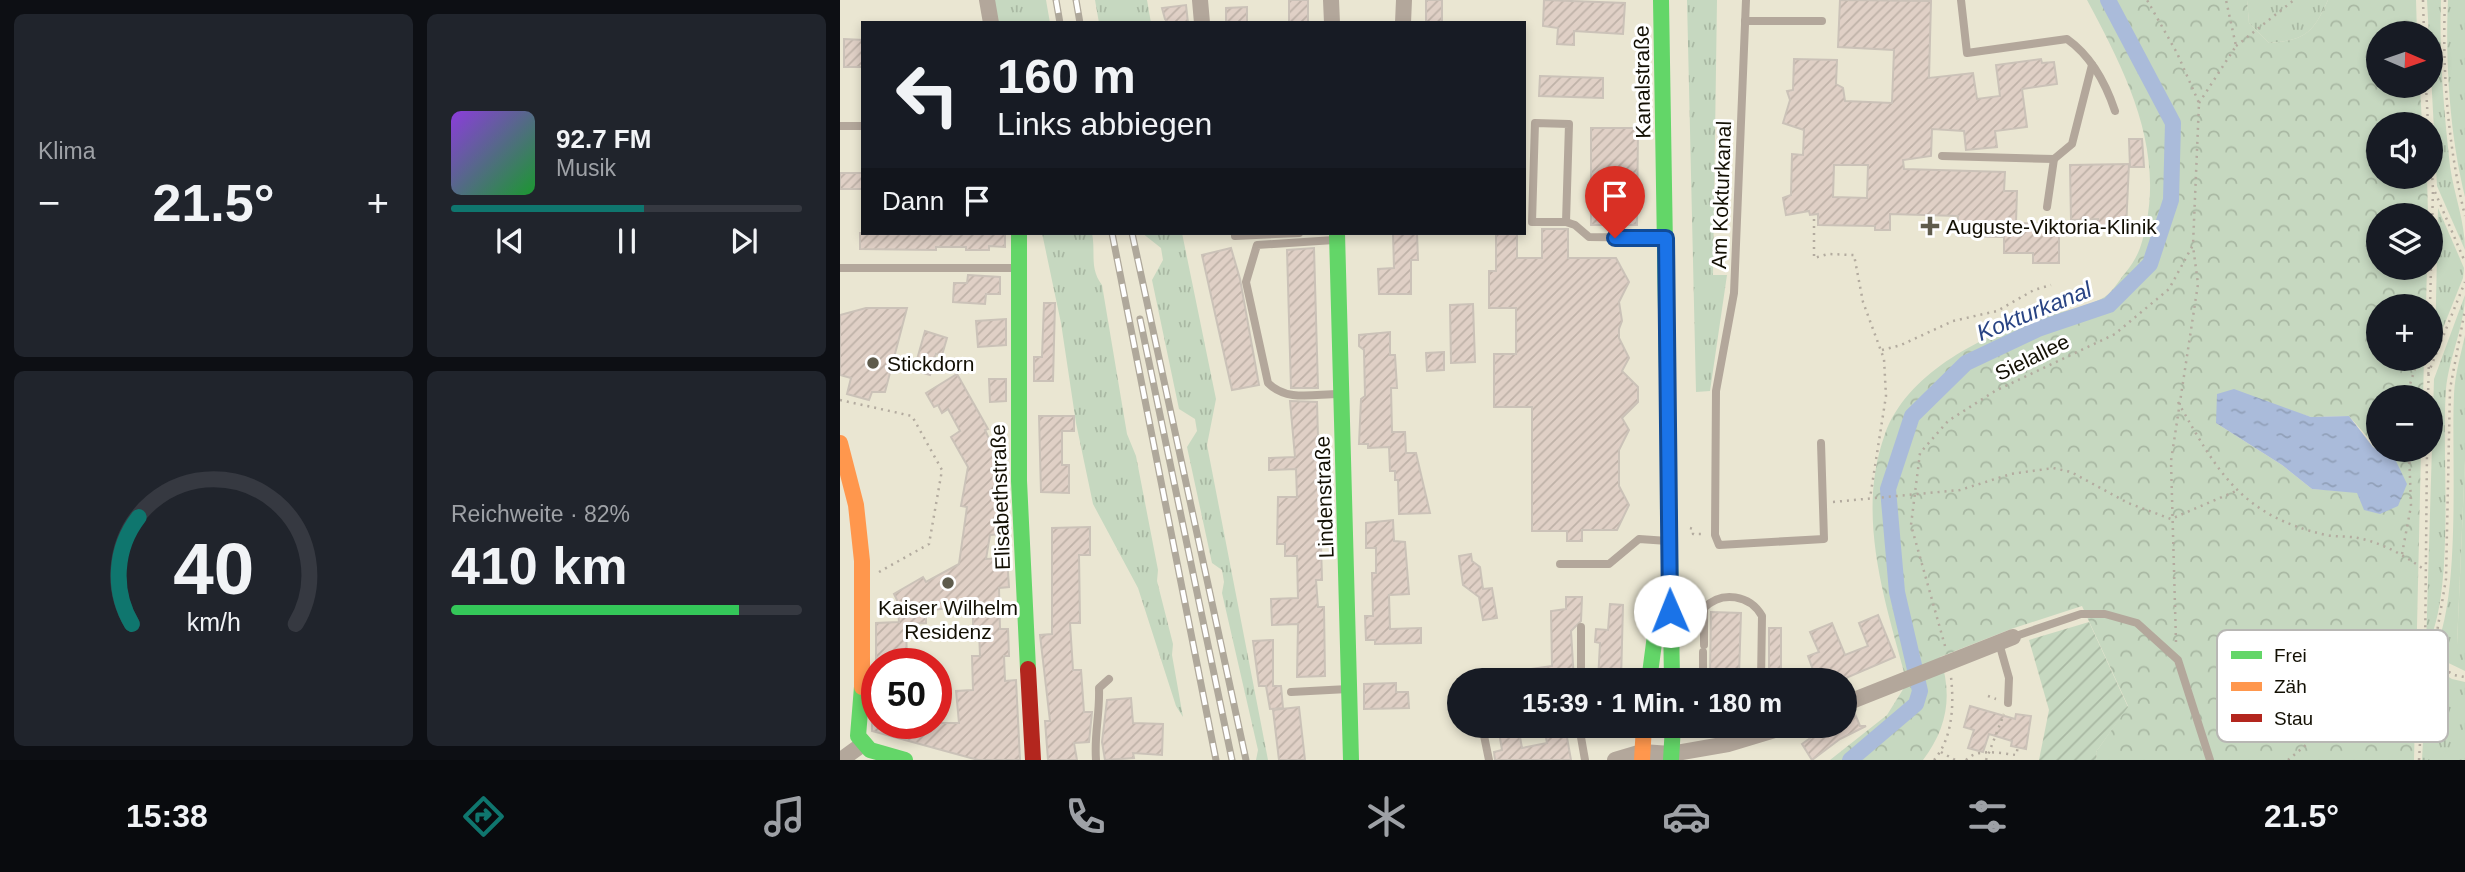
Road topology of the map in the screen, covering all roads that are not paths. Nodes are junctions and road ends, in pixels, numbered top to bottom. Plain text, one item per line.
1 (987, 0) edge
2 (1200, 0) edge
3 (1331, 0) edge
4 (1404, 0) edge
5 (1661, 0) edge
6 (1746, 0) edge
7 (1961, 0) edge
8 (991, 21) edge
9 (1202, 21) edge
10 (1332, 21) edge
11 (1402, 21) edge
12 (1745, 21) junction
13 (1822, 21) dead end
14 (2092, 65) junction
15 (2115, 111) dead end
16 (840, 126) edge
17 (861, 126) edge
18 (1942, 156) dead end
19 (2054, 159) junction
20 (2047, 207) dead end
21 (1566, 222) junction
22 (1019, 235) edge
23 (1256, 235) edge
24 (1235, 236) dead end
25 (1337, 237) edge
26 (1666, 238) junction
27 (840, 268) edge
28 (1019, 268) junction
29 (1342, 394) junction
30 (840, 443) edge
31 (1821, 443) dead end
32 (856, 505) junction
33 (840, 510) edge
34 (1668, 541) junction
35 (1560, 564) dead end
36 (1581, 627) dead end
37 (2006, 640) junction
38 (1581, 668) edge
39 (1651, 668) edge
40 (1672, 668) edge
41 (1703, 668) edge
42 (1761, 668) edge
43 (1110, 679) dead end
44 (1351, 689) junction
45 (1291, 692) dead end
46 (1857, 699) edge
47 (2007, 703) road end
48 (1484, 738) edge
49 (1581, 738) edge
50 (1643, 738) edge
51 (1672, 738) edge
52 (1737, 738) edge
53 (863, 744) junction
54 (1642, 756) edge
55 (1669, 758) edge
56 (841, 760) edge
57 (905, 760) edge
58 (1033, 760) edge
59 (1097, 760) edge
60 (1351, 760) edge
61 (1489, 760) edge
62 (1585, 760) edge
63 (1615, 760) edge
64 (2210, 760) edge

1 - 8 street
2 - 9 street
3 - 10 street
4 - 11 street
5 - 26 street, Kanalstraße
6 - 12 lane, Am Kokturkanal
7 - 14 lane
12 - 13 lane
12 - 31 lane, Am Kokturkanal
14 - 15 lane
14 - 19 lane
16 - 17 lane
18 - 19 lane
19 - 20 lane
21 - 21 lane
21 - 26 lane
22 - 28 street, Elisabethstraße
23 - 24 lane
25 - 29 street, Lindenstraße
25 - 29 lane
26 - 34 street, Kanalstraße
27 - 28 lane
28 - 58 street, Elisabethstraße
29 - 44 street, Lindenstraße
30 - 32 street
32 - 33 street
32 - 53 street
34 - 35 lane
34 - 39 street, Kanalstraße
34 - 40 street, Kanalstraße
36 - 38 lane
37 - 46 street
37 - 47 lane
37 - 64 lane
41 - 42 lane
43 - 59 lane
44 - 45 lane
44 - 60 street, Lindenstraße
48 - 61 lane
49 - 62 lane
50 - 54 street
51 - 55 street
52 - 55 street
53 - 56 street
53 - 57 street
54 - 55 street
54 - 63 street

